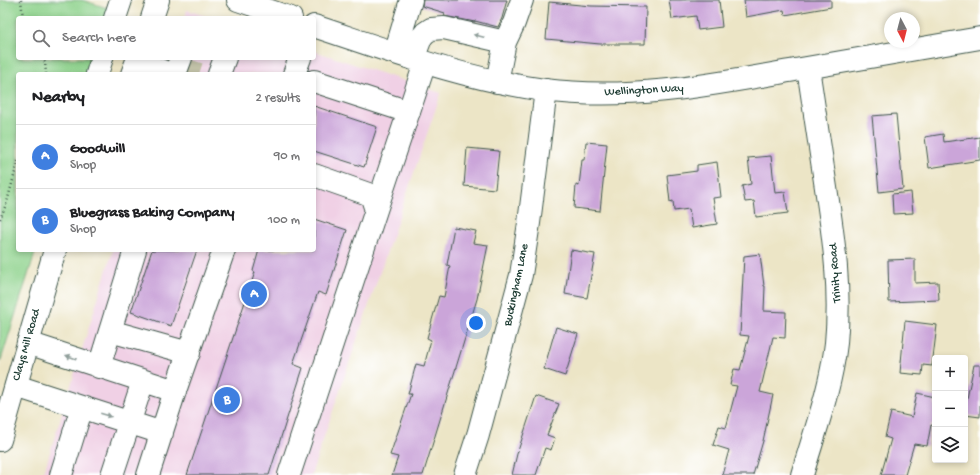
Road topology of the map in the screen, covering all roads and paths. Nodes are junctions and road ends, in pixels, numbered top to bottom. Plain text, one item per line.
1 (21, 0) edge
2 (121, 0) edge
3 (158, 0) edge
4 (411, 0) edge
5 (522, 0) edge
6 (246, 8) edge
7 (283, 10) edge
8 (23, 16) edge
9 (116, 16) edge
10 (153, 16) edge
11 (316, 27) edge
12 (980, 38) edge
13 (505, 42) junction
14 (411, 59) junction
15 (44, 60) edge
16 (101, 60) edge
17 (299, 60) edge
18 (135, 64) edge
19 (808, 68) junction
20 (178, 69) edge
21 (46, 72) edge
22 (98, 72) edge
23 (295, 72) edge
24 (316, 82) edge
25 (497, 82) junction
26 (546, 90) junction
27 (409, 112) junction
28 (16, 168) edge
29 (316, 176) edge
30 (376, 210) junction
31 (0, 219) edge
32 (54, 252) edge
33 (134, 252) edge
34 (223, 252) edge
35 (110, 331) junction
36 (28, 343) junction
37 (189, 353) junction
38 (99, 367) junction
39 (143, 381) junction
40 (16, 386) junction
41 (175, 391) junction
42 (82, 408) junction
43 (129, 422) junction
44 (162, 432) junction
45 (0, 440) edge
46 (60, 475) edge
47 (112, 475) edge
48 (148, 475) edge
49 (289, 475) edge
50 (465, 475) edge
51 (802, 475) edge

1 - 8 path
2 - 9 street
3 - 10 street
4 - 14 street
5 - 13 street
6 - 7 street
11 - 14 street, Wellington Way
12 - 19 street, Wellington Way
13 -> 14 street
13 - 25 street
14 - 25 street, Wellington Way
14 - 27 street
15 - 21 path
16 - 22 street
17 - 23 street
18 - 20 street
19 - 26 street, Wellington Way
19 - 51 street, Trinity Road
24 - 27 street
25 - 26 street, Wellington Way
26 - 50 street, Buckingham Lane
27 - 30 street
28 - 31 path
29 - 30 street
30 - 49 street
32 - 36 street, Clays Mill Road
33 - 35 street
34 - 37 street
35 - 37 street
35 - 38 street
38 -> 36 street
36 - 40 street, Clays Mill Road
37 - 41 street
38 - 39 street
39 - 41 street
39 - 43 street
40 - 42 street
40 - 45 street, Clays Mill Road
41 - 44 street
42 -> 43 street
42 - 46 street
43 - 44 street
43 - 47 street
44 - 48 street

